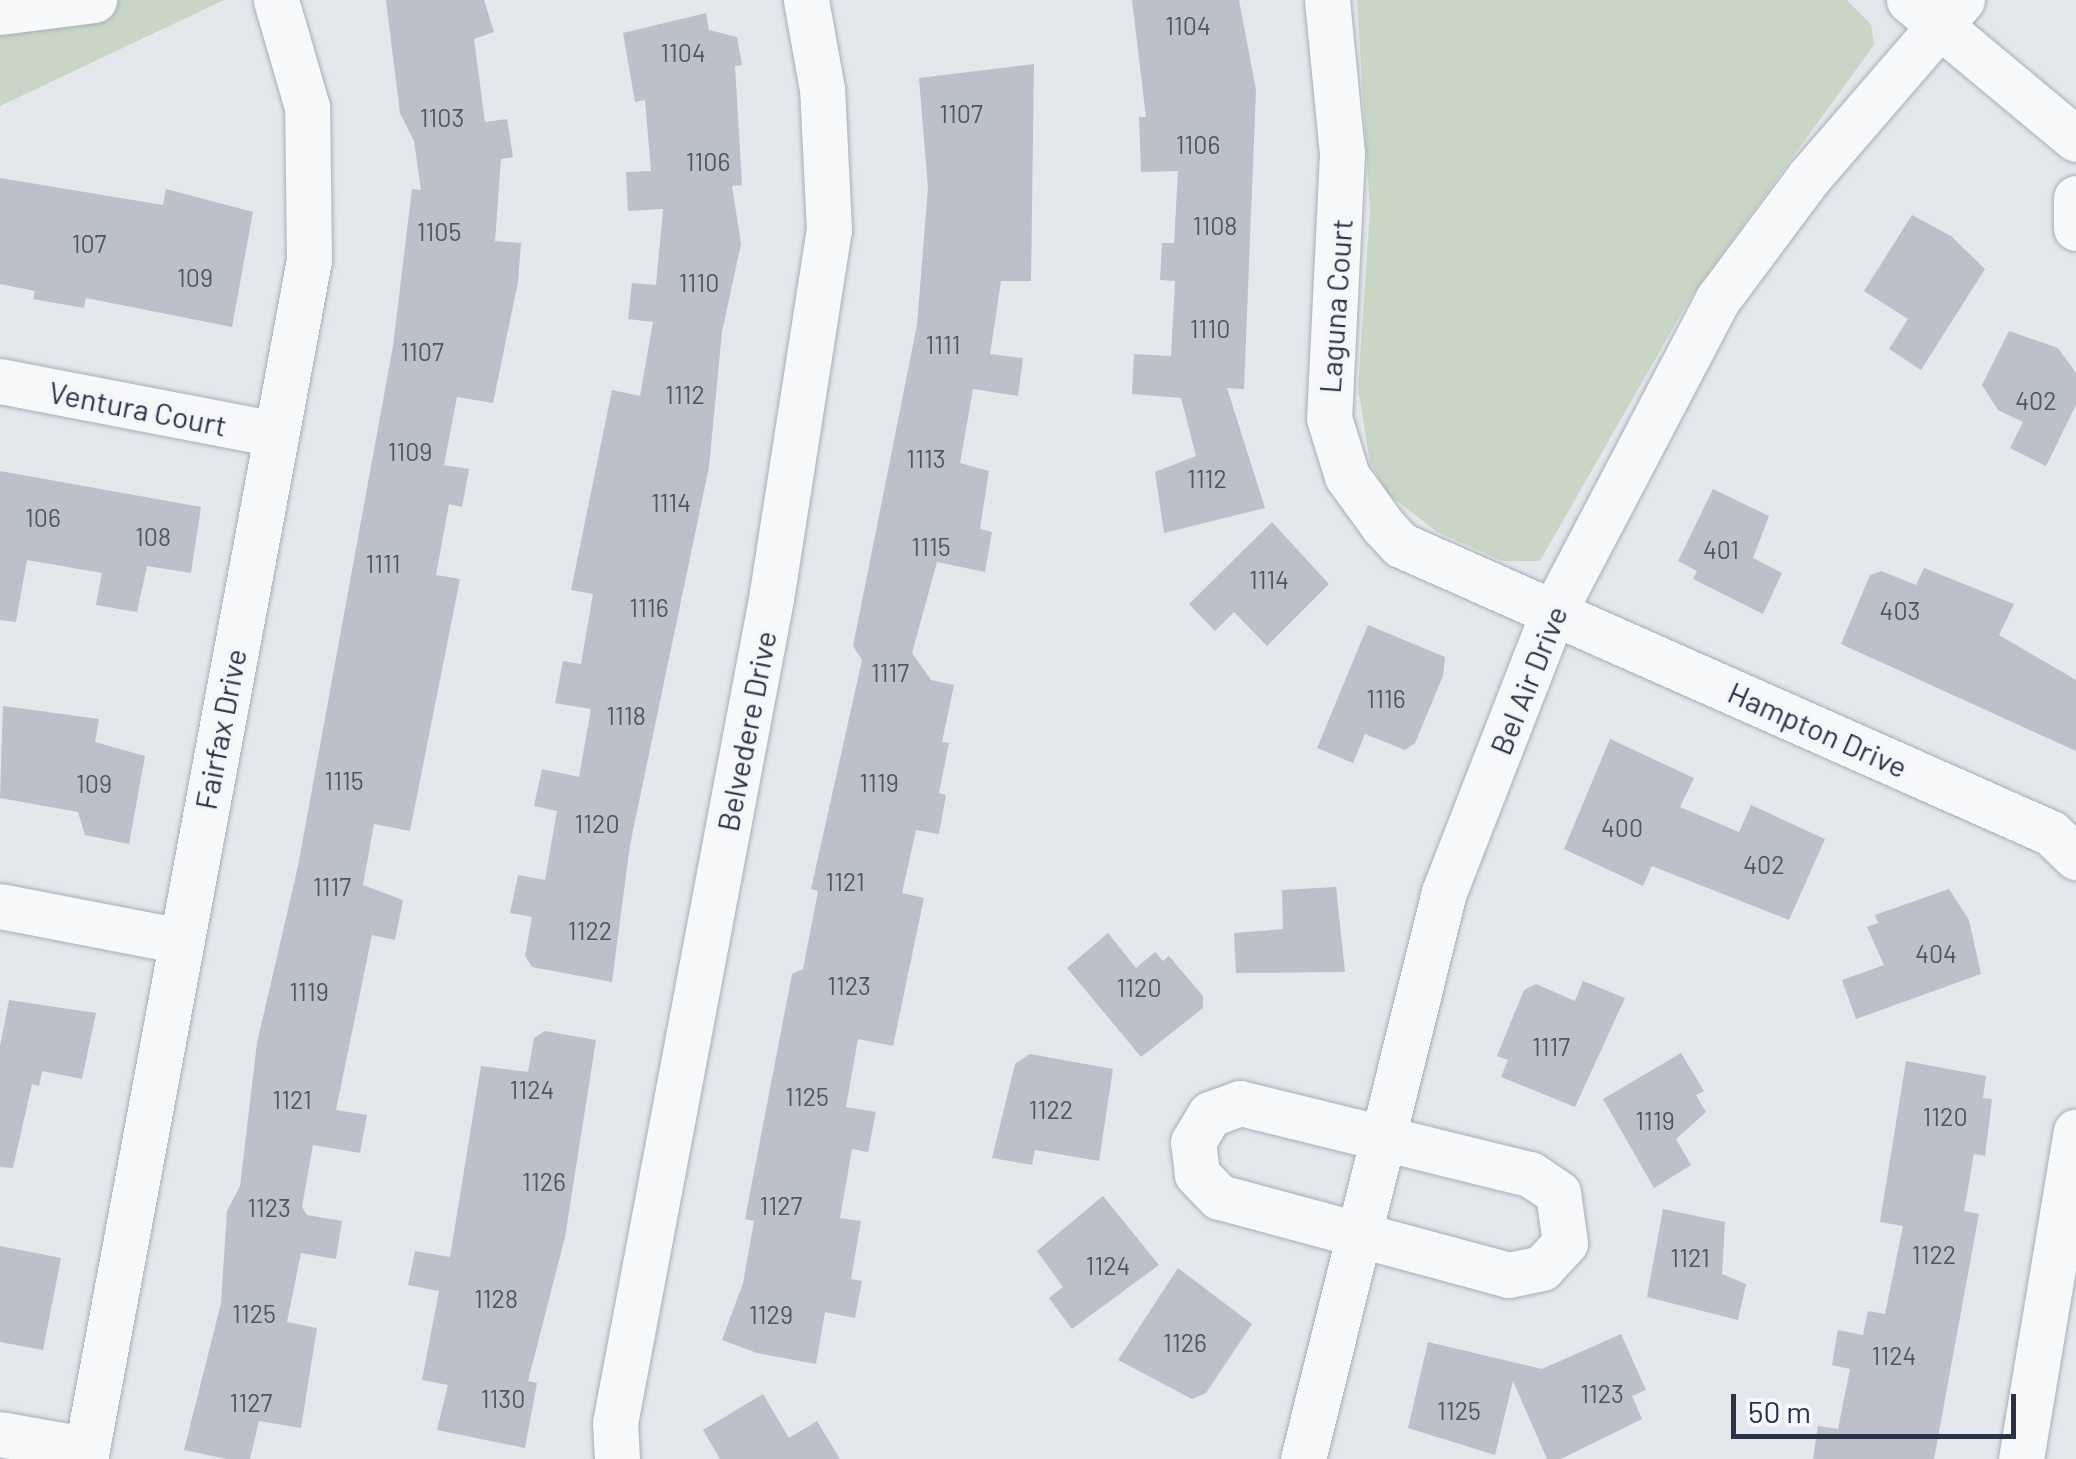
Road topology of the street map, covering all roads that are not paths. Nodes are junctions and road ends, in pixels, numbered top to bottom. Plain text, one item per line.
1 (94, 0) edge
2 (276, 0) edge
3 (806, 0) edge
4 (1327, 0) edge
5 (1937, 9) edge
6 (0, 12) edge
7 (2076, 139) edge
8 (2076, 198) edge
9 (2076, 228) edge
10 (0, 382) edge
11 (276, 434) junction
12 (1553, 614) junction
13 (2076, 857) edge
14 (0, 906) edge
15 (181, 941) junction
16 (2076, 1132) edge
17 (1382, 1137) junction
18 (1357, 1234) junction
19 (0, 1434) edge
20 (85, 1454) edge
21 (617, 1459) edge
22 (1303, 1459) edge
23 (2020, 1459) edge

1 - 6 street
2 - 11 street, Fairfax Drive
3 - 21 street, Belvedere Drive
4 - 12 street, Laguna Court
5 - 7 street
5 - 12 street, Bel Air Drive
8 - 9 street
10 - 11 street, Ventura Court
11 - 15 street, Fairfax Drive
12 - 13 street, Hampton Drive
12 - 17 street, Bel Air Drive
14 - 15 street
15 - 20 street, Fairfax Drive
16 - 23 street
17 - 18 street, Bel Air Drive
17 - 18 street
17 - 18 street
18 - 22 street, Bel Air Drive
19 - 20 street

